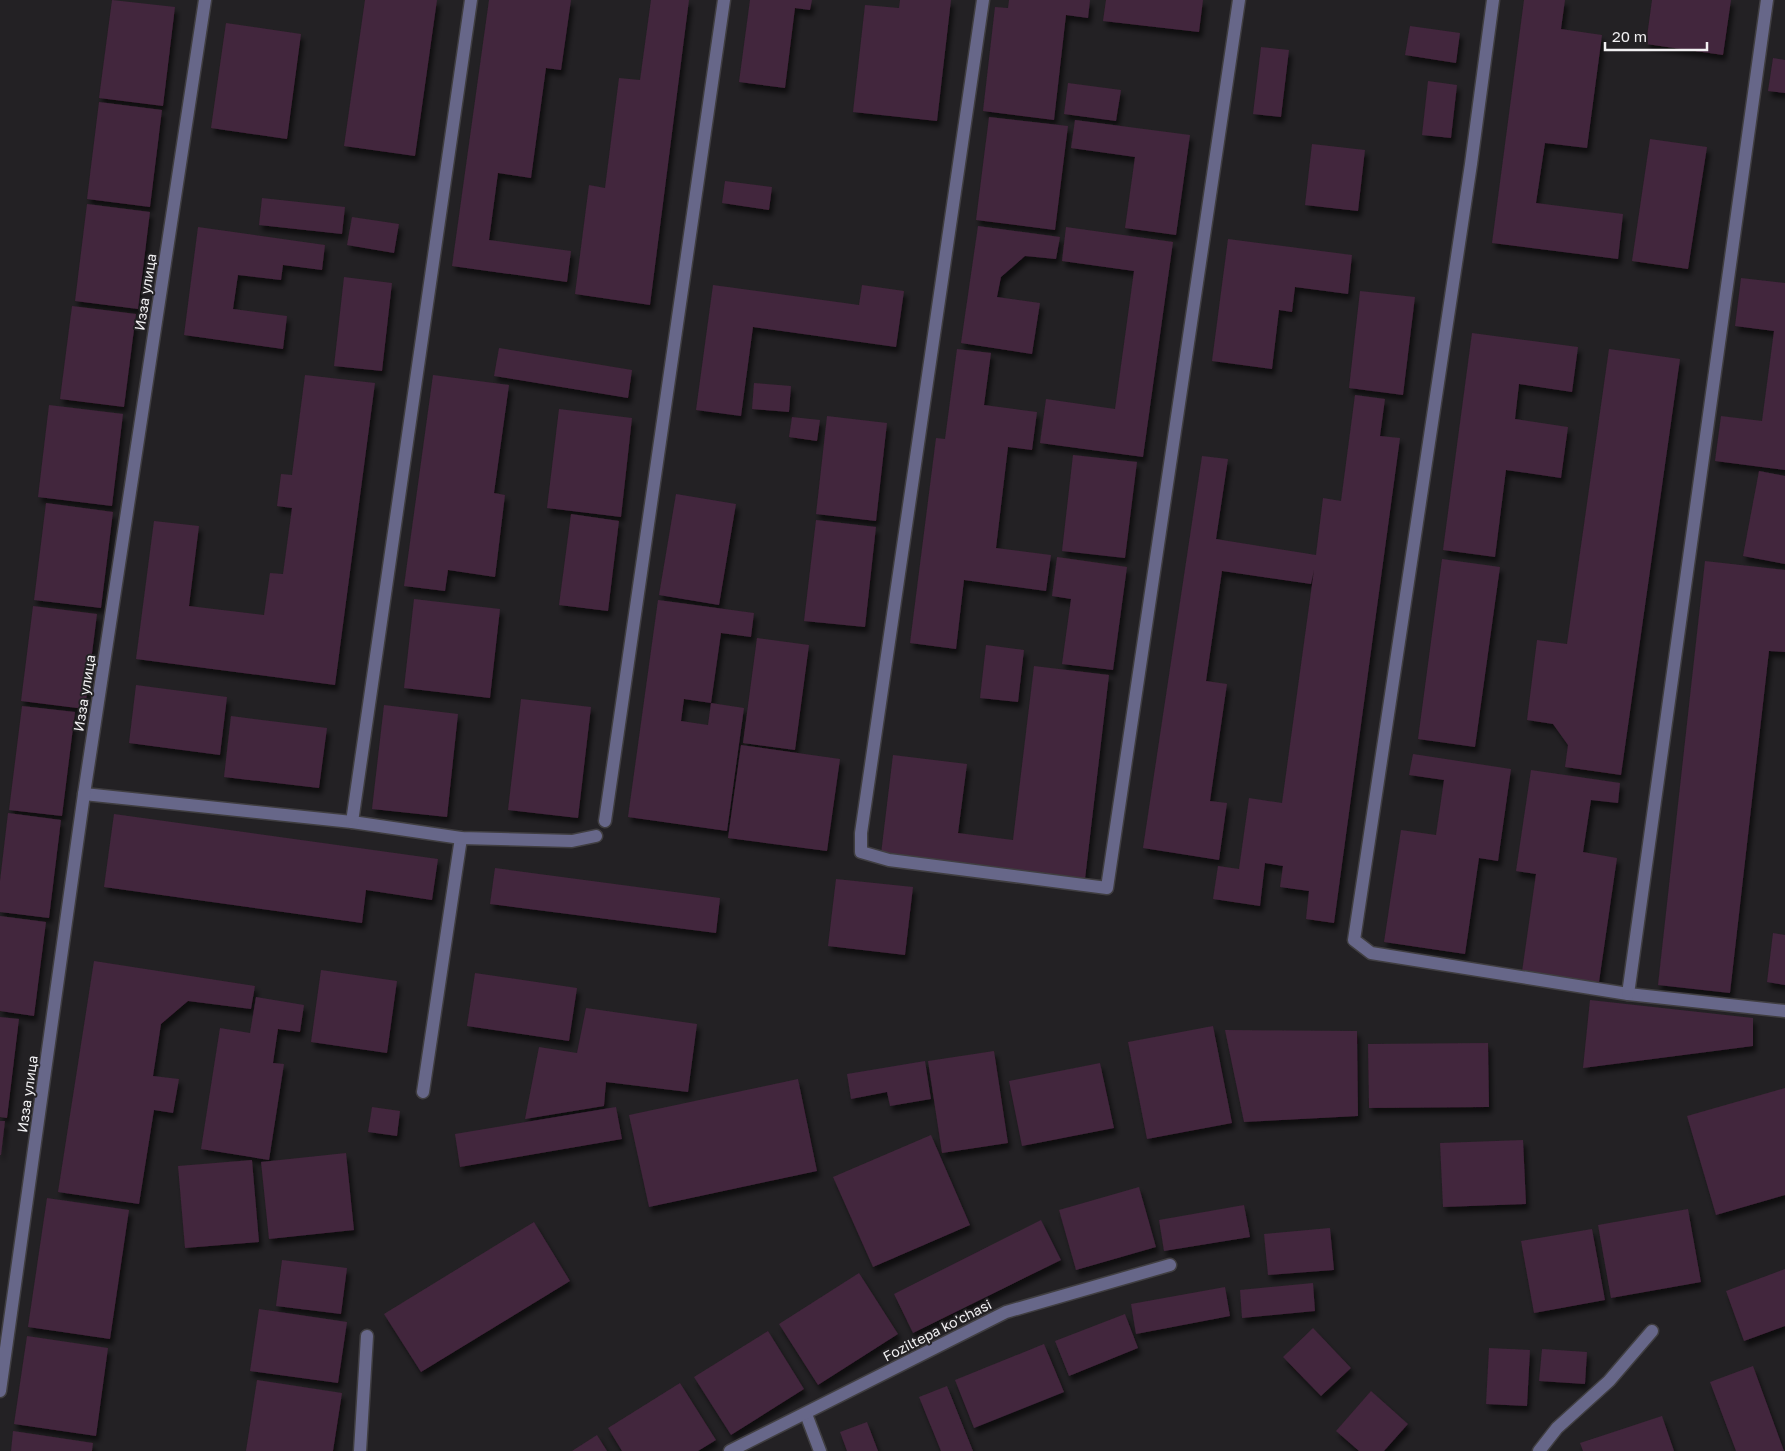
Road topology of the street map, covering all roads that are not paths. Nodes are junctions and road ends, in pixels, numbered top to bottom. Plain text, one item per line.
1 (205, 0) edge
2 (471, 0) edge
3 (724, 0) edge
4 (983, 0) edge
5 (1239, 0) edge
6 (1493, 0) edge
7 (1767, 0) edge
8 (84, 794) junction
9 (352, 822) junction
10 (461, 838) junction
11 (1628, 994) junction
12 (1785, 1011) edge
13 (423, 1092) dead end
14 (1170, 1265) dead end
15 (1652, 1331) dead end
16 (367, 1336) dead end
17 (0, 1390) edge
18 (806, 1414) junction
19 (360, 1451) edge
20 (730, 1451) edge
21 (820, 1451) edge
22 (1539, 1451) edge

1 - 8 street, Изза улица
2 - 9 street
3 - 10 street
4 - 5 street
6 - 11 street
7 - 11 street
8 - 9 street
8 - 17 street, Изза улица
9 - 10 street
10 - 13 street
11 - 12 street
14 - 18 street, Foziltepa ko'chasi
15 - 22 street
16 - 19 street
18 - 20 street, Foziltepa ko'chasi
18 - 21 street

